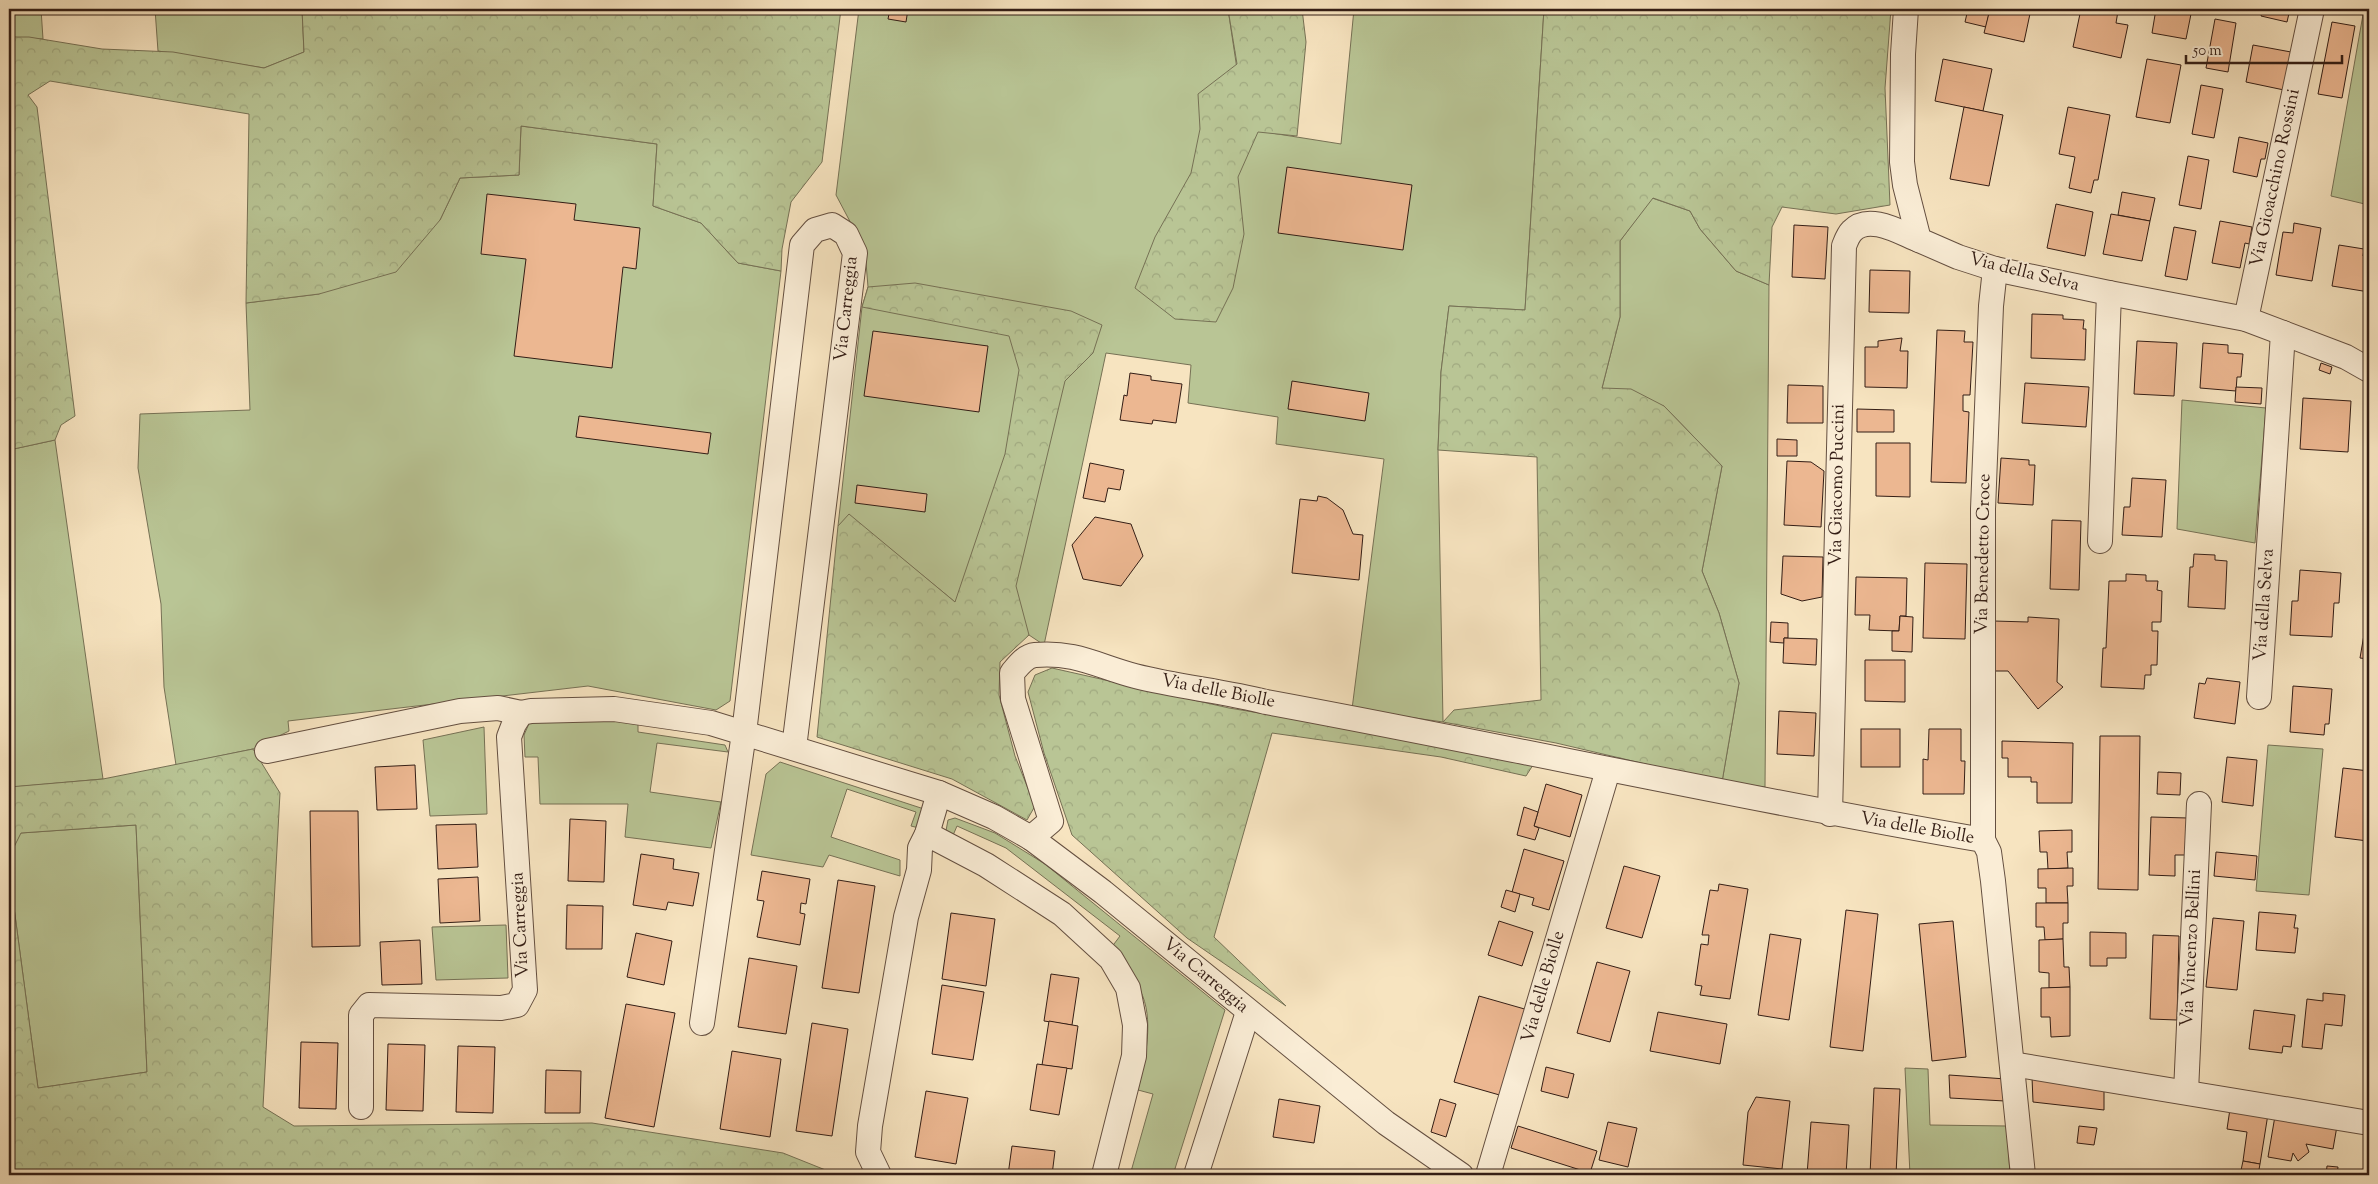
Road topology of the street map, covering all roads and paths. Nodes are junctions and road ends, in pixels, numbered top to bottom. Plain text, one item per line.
1 (1906, 9) edge
2 (2312, 9) edge
3 (1919, 240) junction
4 (1995, 269) junction
5 (2109, 293) junction
6 (2246, 318) junction
7 (2283, 333) junction
8 (2369, 370) edge
9 (2100, 541) dead end
10 (2259, 697) dead end
11 (521, 713) junction
12 (744, 733) junction
13 (794, 748) junction
14 (267, 751) dead end
15 (1608, 770) junction
16 (939, 793) junction
17 (2199, 804) dead end
18 (1830, 814) junction
19 (927, 834) junction
20 (1031, 838) junction
21 (1983, 840) junction
22 (1248, 1012) junction
23 (702, 1023) dead end
24 (2012, 1064) junction
25 (2186, 1092) junction
26 (361, 1107) dead end
27 (2369, 1123) edge
28 (879, 1175) edge
29 (1104, 1175) edge
30 (1196, 1175) edge
31 (1461, 1175) edge
32 (1488, 1175) edge
33 (2023, 1175) edge

1 - 3 street
2 - 6 street, Via Gioacchino Rossini
3 - 4 street, Via della Selva
3 - 18 street, Via Giacomo Puccini
4 - 5 street, Via della Selva
4 - 21 street, Via Benedetto Croce
5 - 6 street, Via della Selva
5 - 9 street
6 - 7 street, Via della Selva
7 - 8 street, Via della Selva
7 - 10 street, Via della Selva
11 - 12 street, Via Carreggia
11 - 14 street, Via Carreggia
11 - 26 street, Via Carreggia
12 - 13 street, Via Carreggia
12 - 13 street, Via Carreggia
12 - 23 street, Via Carreggia
13 - 16 street, Via Carreggia
15 - 18 street, Via delle Biolle
15 - 20 street, Via delle Biolle
15 - 32 street, Via delle Biolle
16 - 19 street
16 - 20 street, Via Carreggia
17 - 25 street, Via Vincenzo Bellini
18 - 21 street, Via delle Biolle
19 - 28 street
19 - 29 street
20 - 22 street, Via Carreggia
21 - 24 street, Via delle Biolle
22 - 30 street
22 - 31 street, Via Carreggia
24 - 25 street
24 - 33 street, Via delle Biolle
25 - 27 street

